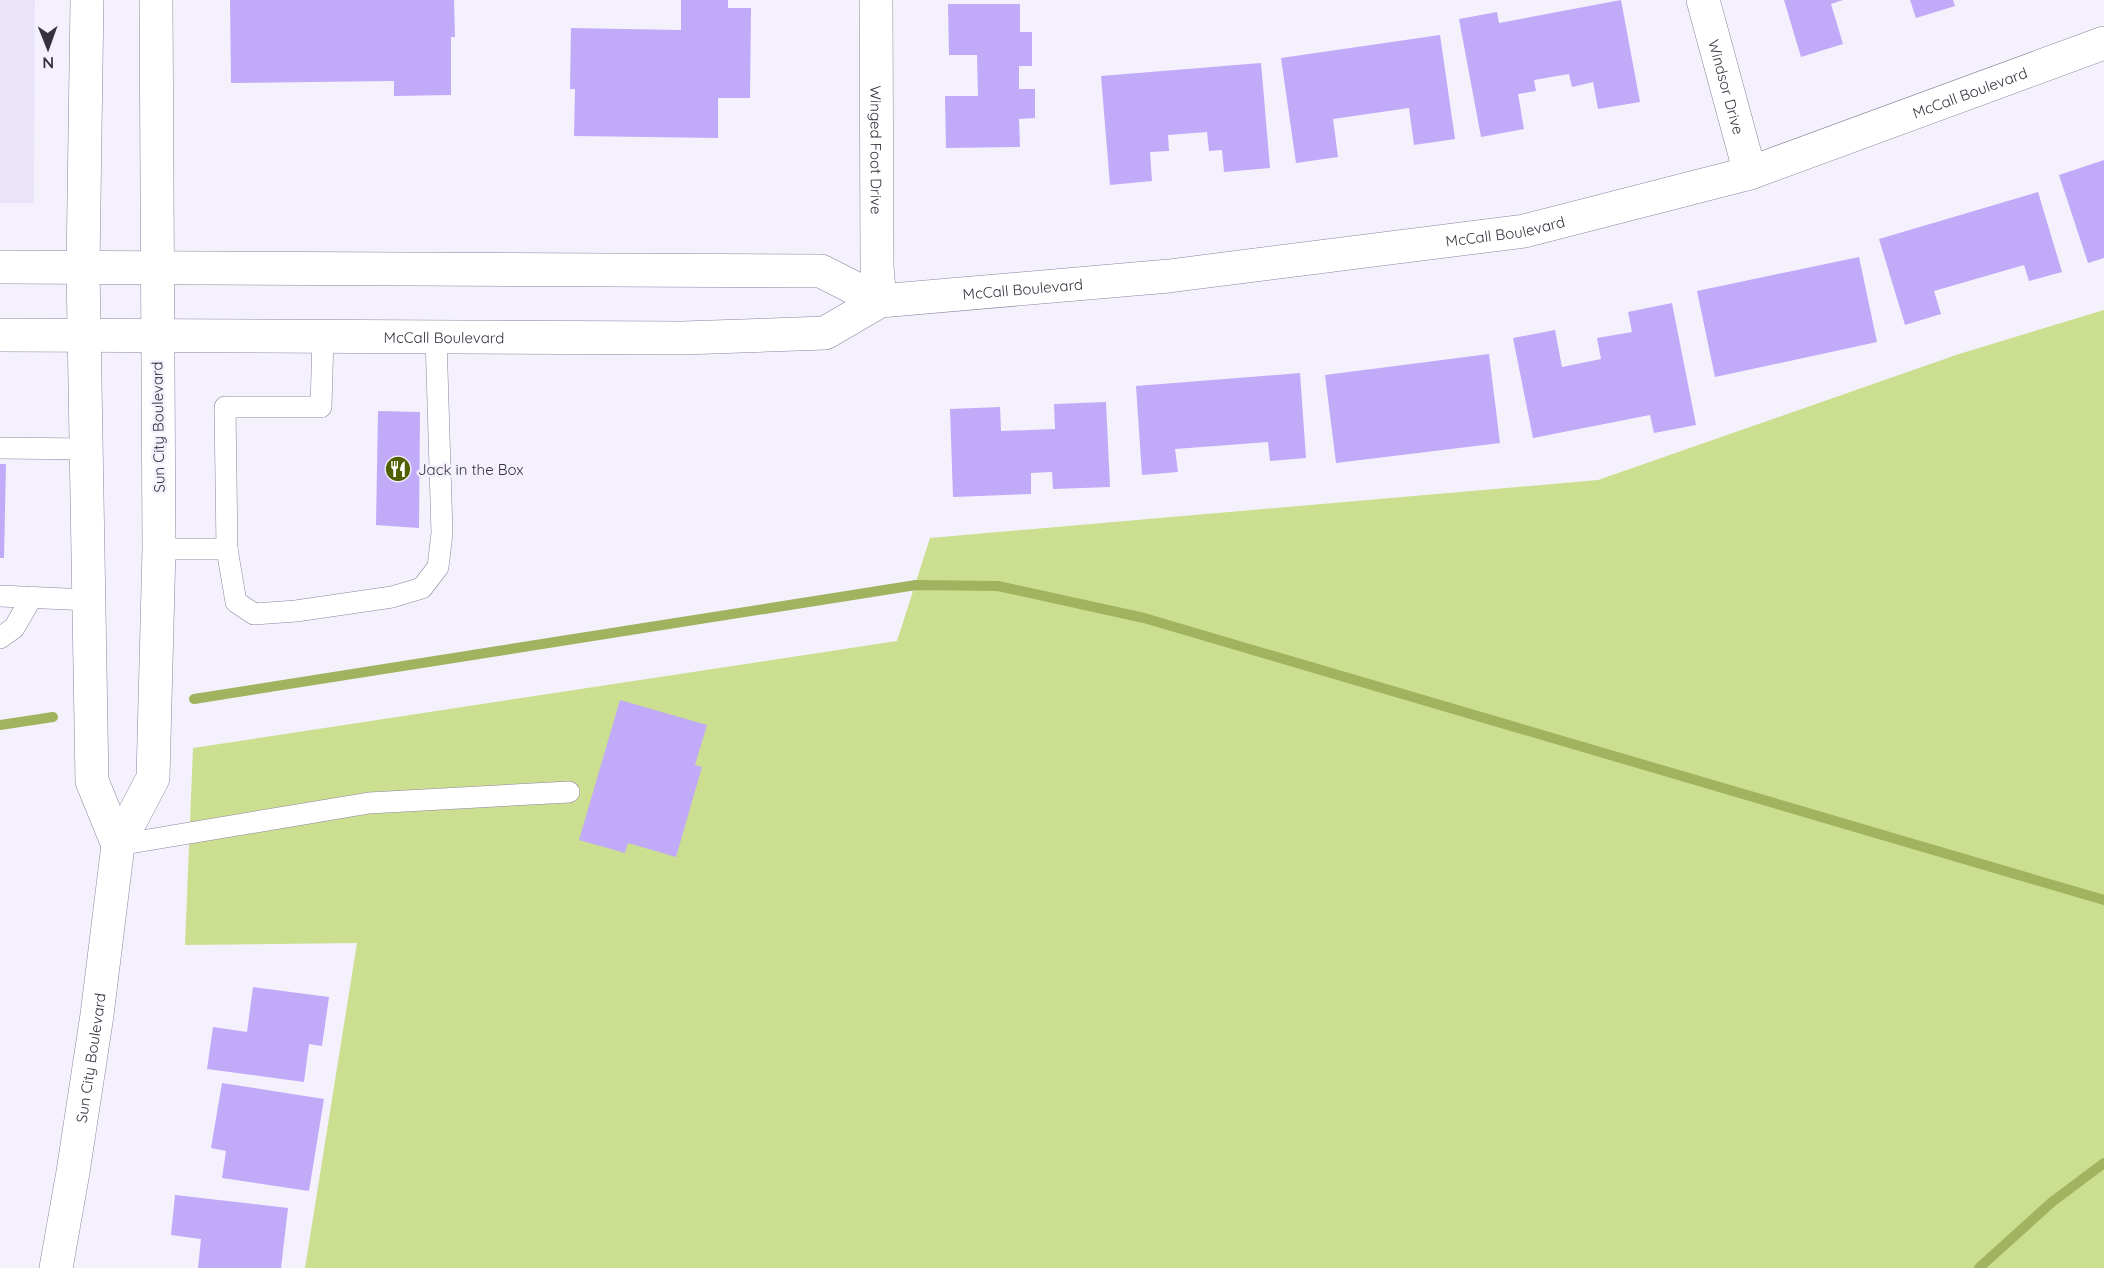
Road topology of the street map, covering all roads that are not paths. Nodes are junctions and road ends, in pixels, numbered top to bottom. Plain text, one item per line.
1 (87, 0) edge
2 (156, 0) edge
3 (876, 0) edge
4 (1703, 0) edge
5 (2104, 43) edge
6 (1750, 173) junction
7 (0, 267) edge
8 (83, 268) junction
9 (158, 268) junction
10 (880, 301) junction
11 (0, 335) edge
12 (84, 336) junction
13 (157, 336) junction
14 (323, 337) junction
15 (436, 337) junction
16 (0, 448) edge
17 (86, 449) junction
18 (159, 549) junction
19 (227, 549) junction
20 (0, 596) edge
21 (32, 597) junction
22 (89, 600) junction
23 (0, 638) edge
24 (569, 792) dead end
25 (118, 845) junction
26 (56, 1268) edge

1 - 8 main road, Sun City Boulevard
2 - 9 main road, Sun City Boulevard
3 - 10 main road, Winged Foot Drive
4 - 6 main road, Windsor Drive
5 - 6 main road, McCall Boulevard
6 - 10 main road, McCall Boulevard
7 - 8 main road
8 - 9 main road
8 - 12 main road, Sun City Boulevard
9 - 10 main road
9 - 13 main road, Sun City Boulevard
10 - 15 main road, McCall Boulevard
11 - 12 main road, McCall Boulevard
12 - 13 main road, McCall Boulevard
12 - 17 main road, Sun City Boulevard
13 - 14 main road, McCall Boulevard
13 - 18 main road, Sun City Boulevard
14 - 15 main road, McCall Boulevard
14 - 19 lane
15 - 19 lane
16 - 17 lane
17 - 22 main road, Sun City Boulevard
18 - 19 lane
18 - 25 main road, Sun City Boulevard
20 - 21 lane
21 - 22 lane
21 - 23 lane
22 - 25 main road, Sun City Boulevard
24 - 25 lane
25 - 26 main road, Sun City Boulevard

